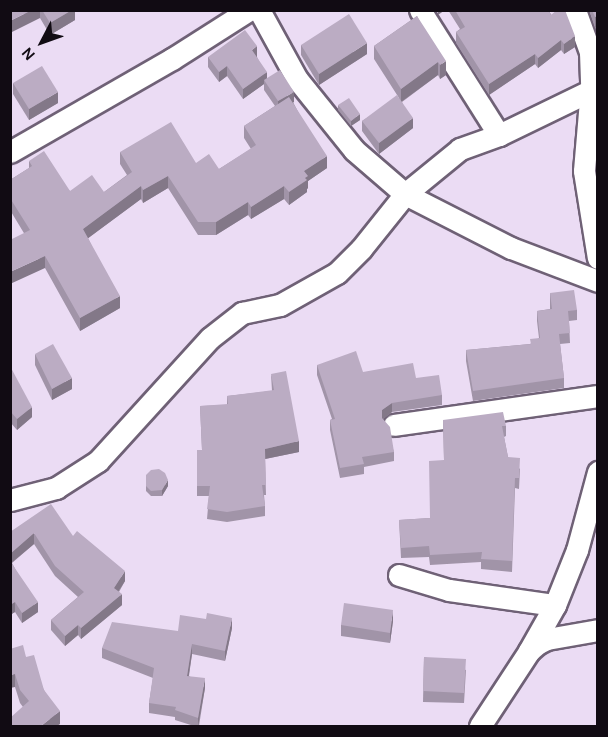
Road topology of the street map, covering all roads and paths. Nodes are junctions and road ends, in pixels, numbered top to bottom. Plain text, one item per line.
1 (249, 10) edge
2 (259, 10) edge
3 (420, 10) edge
4 (575, 10) edge
5 (594, 88) edge
6 (10, 134) edge
7 (499, 135) junction
8 (31, 140) junction
9 (10, 152) edge
10 (405, 194) junction
11 (597, 256) edge
12 (597, 281) edge
13 (597, 396) edge
14 (394, 425) dead end
15 (597, 471) edge
16 (10, 500) edge
17 (399, 574) dead end
18 (555, 605) junction
19 (597, 630) edge
20 (529, 651) junction
21 (480, 726) edge

1 - 8 street
2 - 10 street
3 - 7 street
4 - 5 street
5 - 7 street
5 - 11 street
6 - 8 street
7 - 10 street
8 - 9 street
10 - 12 street
10 - 16 street
13 - 14 street
15 - 18 street
17 - 18 street
18 - 20 street
19 - 20 street
20 - 21 street

